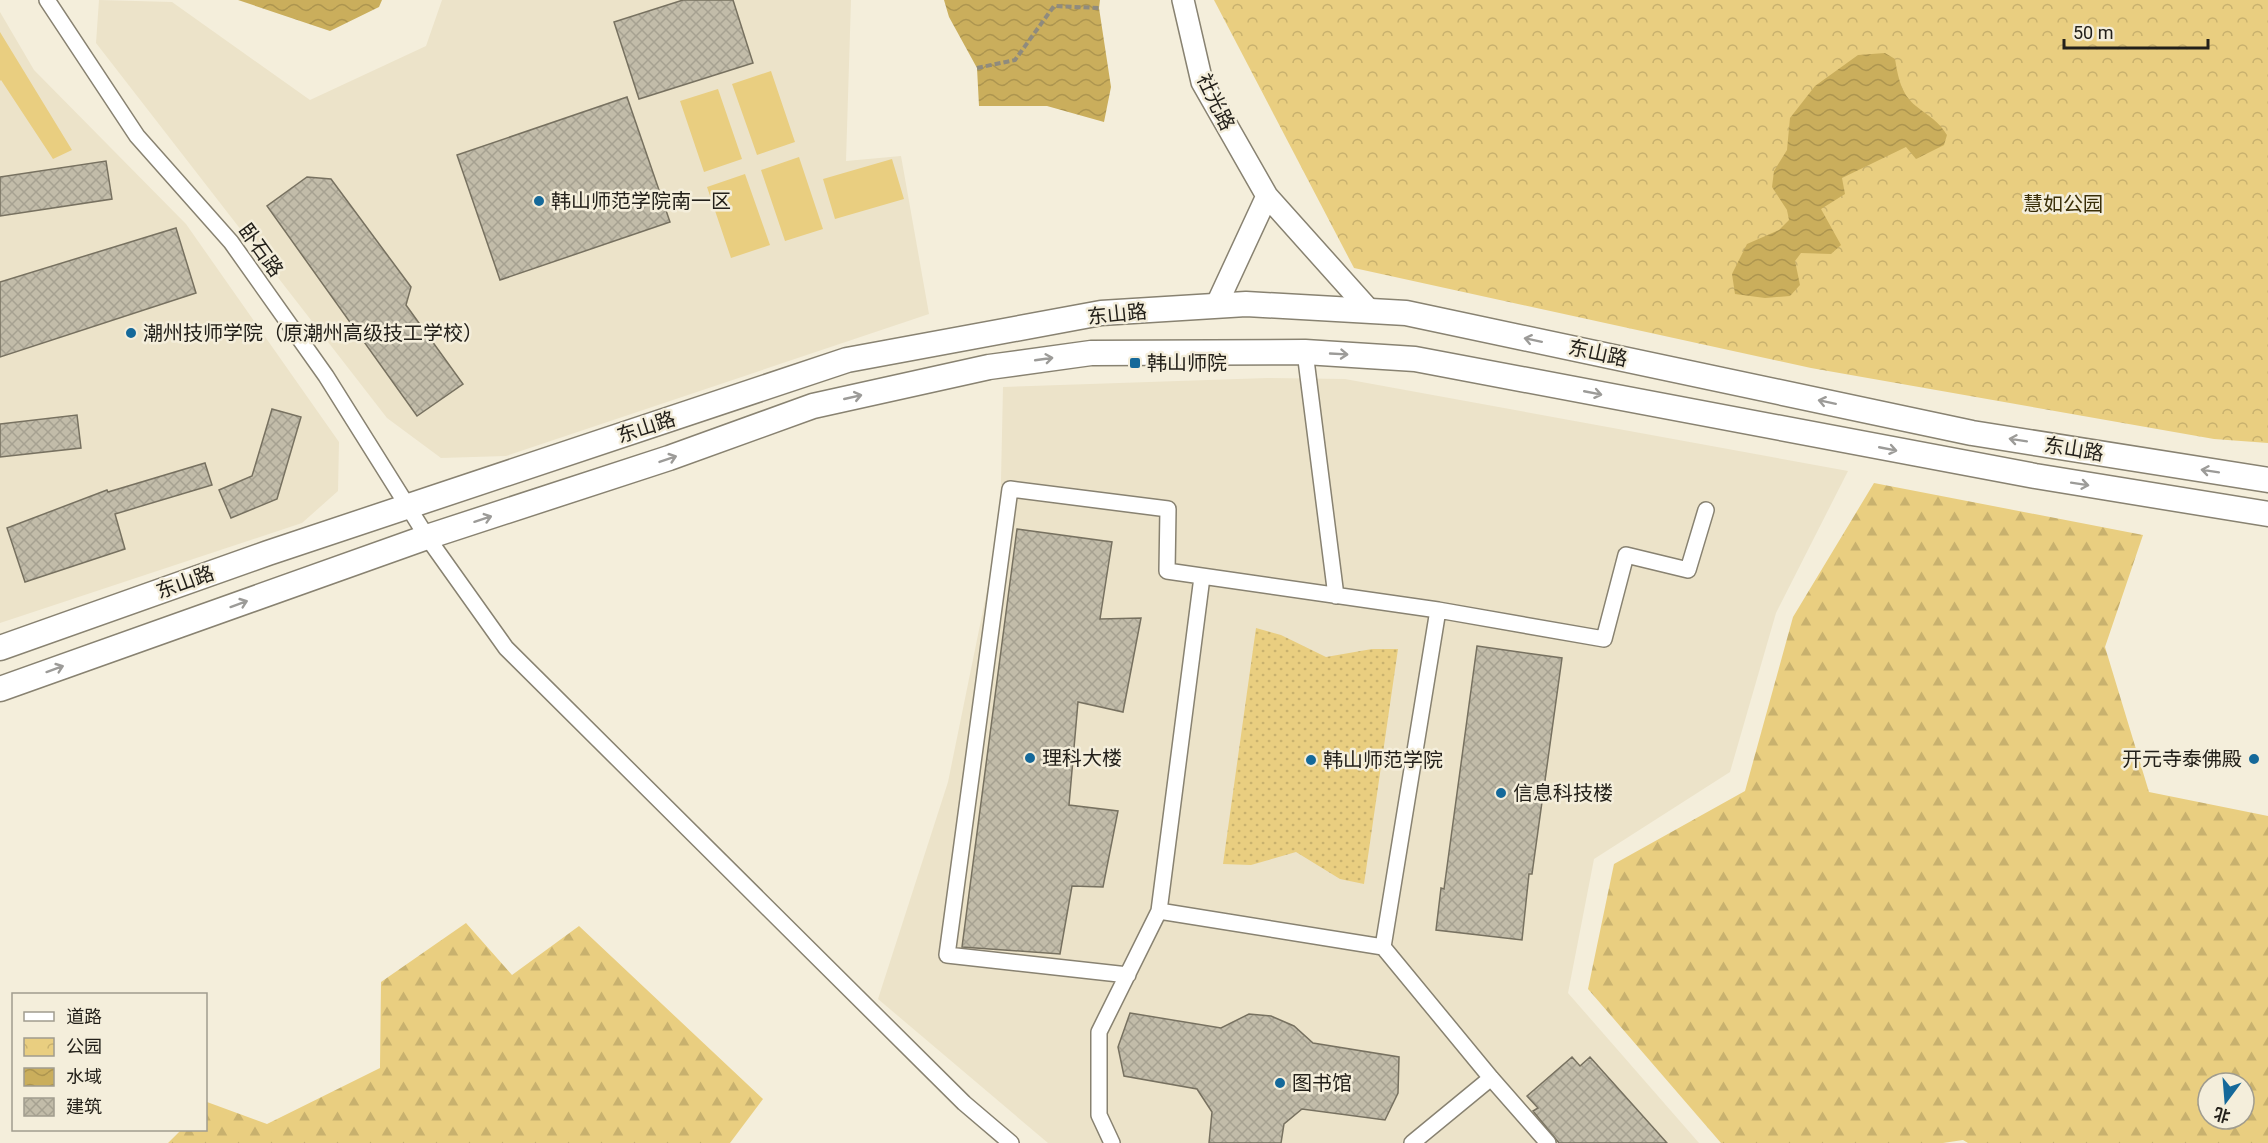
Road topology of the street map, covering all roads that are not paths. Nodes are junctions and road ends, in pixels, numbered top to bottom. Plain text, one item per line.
1 (46, 0) edge
2 (1184, 0) edge
3 (1267, 196) junction
4 (1216, 306) junction
5 (1370, 310) junction
6 (1305, 352) junction
7 (2268, 480) edge
8 (408, 506) junction
9 (1706, 510) dead end
10 (2268, 514) edge
11 (427, 537) junction
12 (1202, 577) junction
13 (1336, 596) junction
14 (1438, 610) junction
15 (0, 648) edge
16 (0, 689) edge
17 (1159, 911) junction
18 (1383, 947) junction
19 (1128, 975) junction
20 (1491, 1078) junction
21 (1011, 1143) edge
22 (1112, 1143) edge
23 (1412, 1143) edge
24 (1548, 1143) edge

1 - 8 street, 卧石路
2 - 3 street, 社光路
3 - 4 street
3 - 5 street, 社光路
4 - 5 main road, 东山路
4 - 8 main road, 东山路
7 -> 5 main road, 东山路
6 -> 10 main road, 东山路
11 -> 6 main road, 东山路
6 - 13 street
8 - 11 street, 卧石路
8 - 15 main road, 东山路
9 - 14 street
16 -> 11 main road, 东山路
11 - 21 street, 卧石路
12 - 13 street
12 - 17 street
12 - 19 street
13 - 14 street
14 - 18 street
17 - 18 street
17 - 19 street
18 - 20 street
19 - 22 street
20 - 23 street
20 - 24 street

